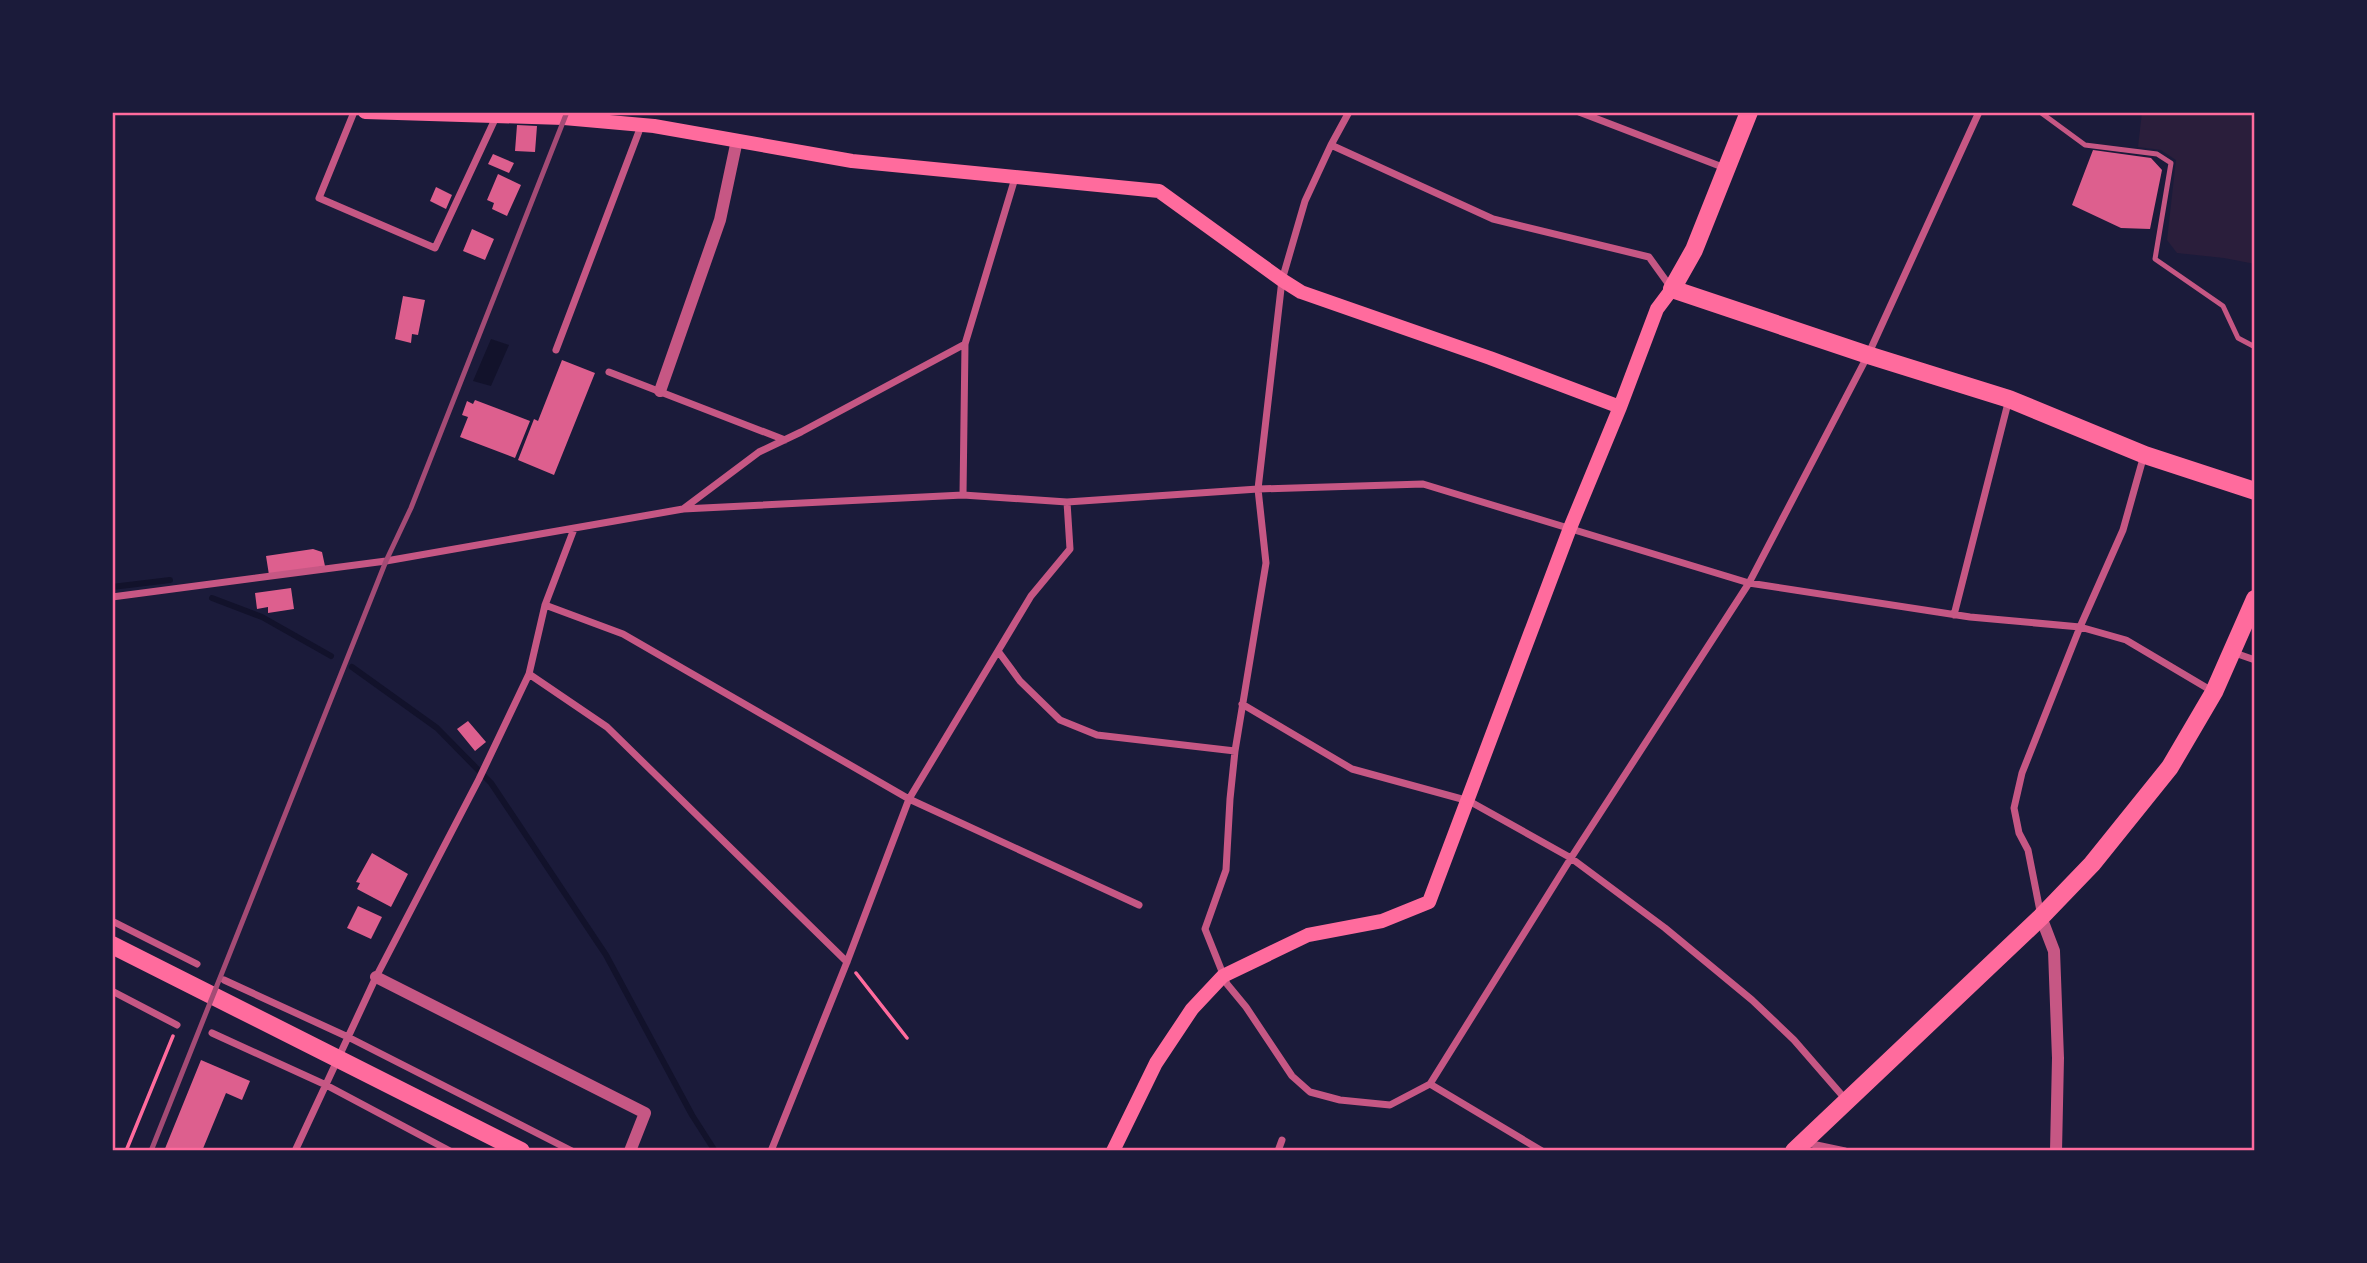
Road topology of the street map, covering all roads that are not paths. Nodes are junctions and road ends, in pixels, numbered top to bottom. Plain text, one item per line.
1 (354, 112) edge
2 (365, 112) edge
3 (1349, 112) edge
4 (1579, 112) edge
5 (1749, 112) edge
6 (1979, 112) edge
7 (2040, 112) edge
8 (497, 116) junction
9 (641, 125) junction
10 (737, 141) junction
11 (1331, 145) junction
12 (1726, 168) junction
13 (1014, 178) junction
14 (1282, 280) junction
15 (1672, 289) junction
16 (965, 344) junction
17 (2255, 347) edge
18 (556, 350) dead end
19 (1868, 355) junction
20 (609, 372) dead end
21 (660, 391) junction
22 (2009, 400) junction
23 (1620, 407) junction
24 (785, 440) junction
25 (2145, 455) junction
26 (1258, 489) junction
27 (2255, 491) edge
28 (963, 495) junction
29 (1067, 502) junction
30 (683, 509) junction
31 (1570, 528) junction
32 (574, 529) junction
33 (1749, 583) junction
34 (112, 597) edge
35 (2255, 598) edge
36 (545, 605) junction
37 (1954, 615) junction
38 (2080, 627) junction
39 (998, 651) junction
40 (2232, 652) junction
41 (2255, 660) edge
42 (529, 674) junction
43 (2214, 692) junction
44 (1242, 704) junction
45 (1235, 751) junction
46 (909, 799) junction
47 (1469, 802) junction
48 (1571, 858) junction
49 (1139, 905) dead end
50 (2041, 917) junction
51 (112, 921) edge
52 (112, 945) edge
53 (848, 962) junction
54 (197, 964) dead end
55 (376, 976) junction
56 (1223, 976) junction
57 (224, 980) dead end
58 (112, 991) edge
59 (177, 1025) road end
60 (212, 1032) dead end
61 (348, 1037) junction
62 (1430, 1084) junction
63 (326, 1085) junction
64 (1847, 1101) junction
65 (1282, 1140) dead end
66 (1798, 1147) edge
67 (295, 1151) edge
68 (450, 1151) edge
69 (521, 1151) edge
70 (572, 1151) edge
71 (630, 1151) edge
72 (771, 1151) edge
73 (1113, 1151) edge
74 (1278, 1151) edge
75 (1542, 1151) edge
76 (1845, 1151) edge
77 (2056, 1151) edge

1 - 8 street
2 - 8 main road
3 - 11 street
4 - 12 street
5 - 12 main road
6 - 19 street
7 - 17 lane
8 - 9 main road
9 - 10 main road
9 - 18 street
10 - 13 main road
10 - 21 street
11 - 14 street
11 - 15 street
12 - 15 main road
13 - 14 main road
13 - 16 street
14 - 23 main road
14 - 26 street
15 - 19 main road
15 - 23 main road
16 - 24 street
16 - 28 street
19 - 22 main road
19 - 33 street
20 - 21 street
21 - 24 street
22 - 25 main road
22 - 37 street
23 - 31 main road
24 - 30 street
25 - 27 main road
25 - 38 street
26 - 29 street
26 - 31 street
26 - 44 street
28 - 29 street
28 - 30 street
29 - 39 street
30 - 32 street
31 - 33 street
31 - 47 main road
32 - 34 street
32 - 36 street
33 - 37 street
33 - 48 street
35 - 40 main road
36 - 42 street
36 - 46 street
37 - 38 street
38 - 43 street
38 - 50 street
39 - 45 street
39 - 46 street
40 - 41 street
40 - 43 main road
42 - 53 street
42 - 55 street
43 - 50 main road
44 - 45 street
44 - 47 street
45 - 56 street
46 - 49 street
46 - 53 street
47 - 48 street
47 - 56 main road
48 - 62 street
48 - 64 street
50 - 64 main road
50 - 77 street
51 - 54 street
52 - 69 main road
53 - 72 street
55 - 61 street
55 - 71 street
56 - 62 street
56 - 73 main road
57 - 61 street
58 - 59 street
60 - 63 street
61 - 63 street
61 - 70 street
62 - 75 street
63 - 67 street
63 - 68 street
64 - 66 main road
65 - 74 street
66 - 76 street

